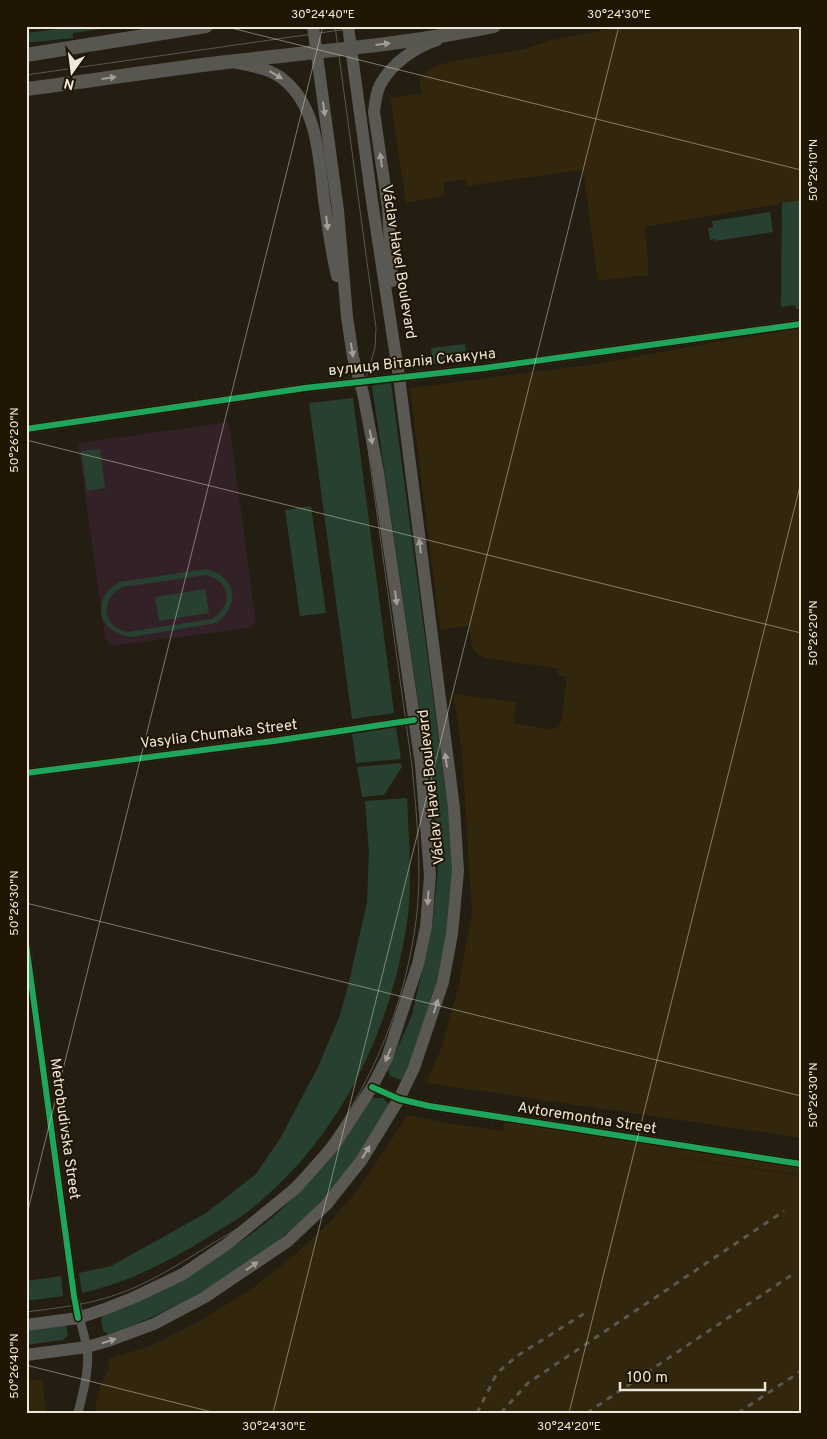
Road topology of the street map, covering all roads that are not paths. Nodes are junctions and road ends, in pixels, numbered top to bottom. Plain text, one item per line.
1 (206, 26) edge
2 (313, 26) edge
3 (348, 26) edge
4 (494, 26) edge
5 (455, 34) junction
6 (26, 55) edge
7 (230, 61) junction
8 (26, 89) edge
9 (347, 317) junction
10 (801, 324) edge
11 (392, 331) junction
12 (399, 377) junction
13 (360, 382) junction
14 (26, 429) edge
15 (414, 720) junction
16 (26, 773) edge
17 (26, 944) edge
18 (372, 1087) junction
19 (399, 1099) junction
20 (801, 1164) edge
21 (78, 1318) junction
22 (26, 1325) edge
23 (88, 1347) junction
24 (26, 1355) edge
25 (78, 1413) edge

1 - 6 main road
2 -> 9 main road, Václav Havel Boulevard
3 - 11 main road, Václav Havel Boulevard
4 - 5 main road
7 -> 5 main road
11 -> 5 main road
8 -> 7 main road
7 -> 9 main road
9 -> 13 main road, Václav Havel Boulevard
10 - 12 street, вулиця Віталія Скакуна
11 - 12 main road, Václav Havel Boulevard
12 - 13 street, вулиця Віталія Скакуна
19 -> 12 main road, Václav Havel Boulevard
13 - 14 street, вулиця Віталія Скакуна
13 -> 15 main road, Václav Havel Boulevard
15 - 16 street, Vasylia Chumaka Street
15 -> 18 main road, Václav Havel Boulevard
17 - 21 street, Metrobudivska Street
18 - 19 street, Avtoremontna Street
18 - 21 main road, Václav Havel Boulevard
19 - 20 street, Avtoremontna Street
23 -> 19 main road, Václav Havel Boulevard
21 - 22 main road, Václav Havel Boulevard
21 - 23 street, Metrobudivska Street
23 - 24 main road, Václav Havel Boulevard
23 - 25 street

